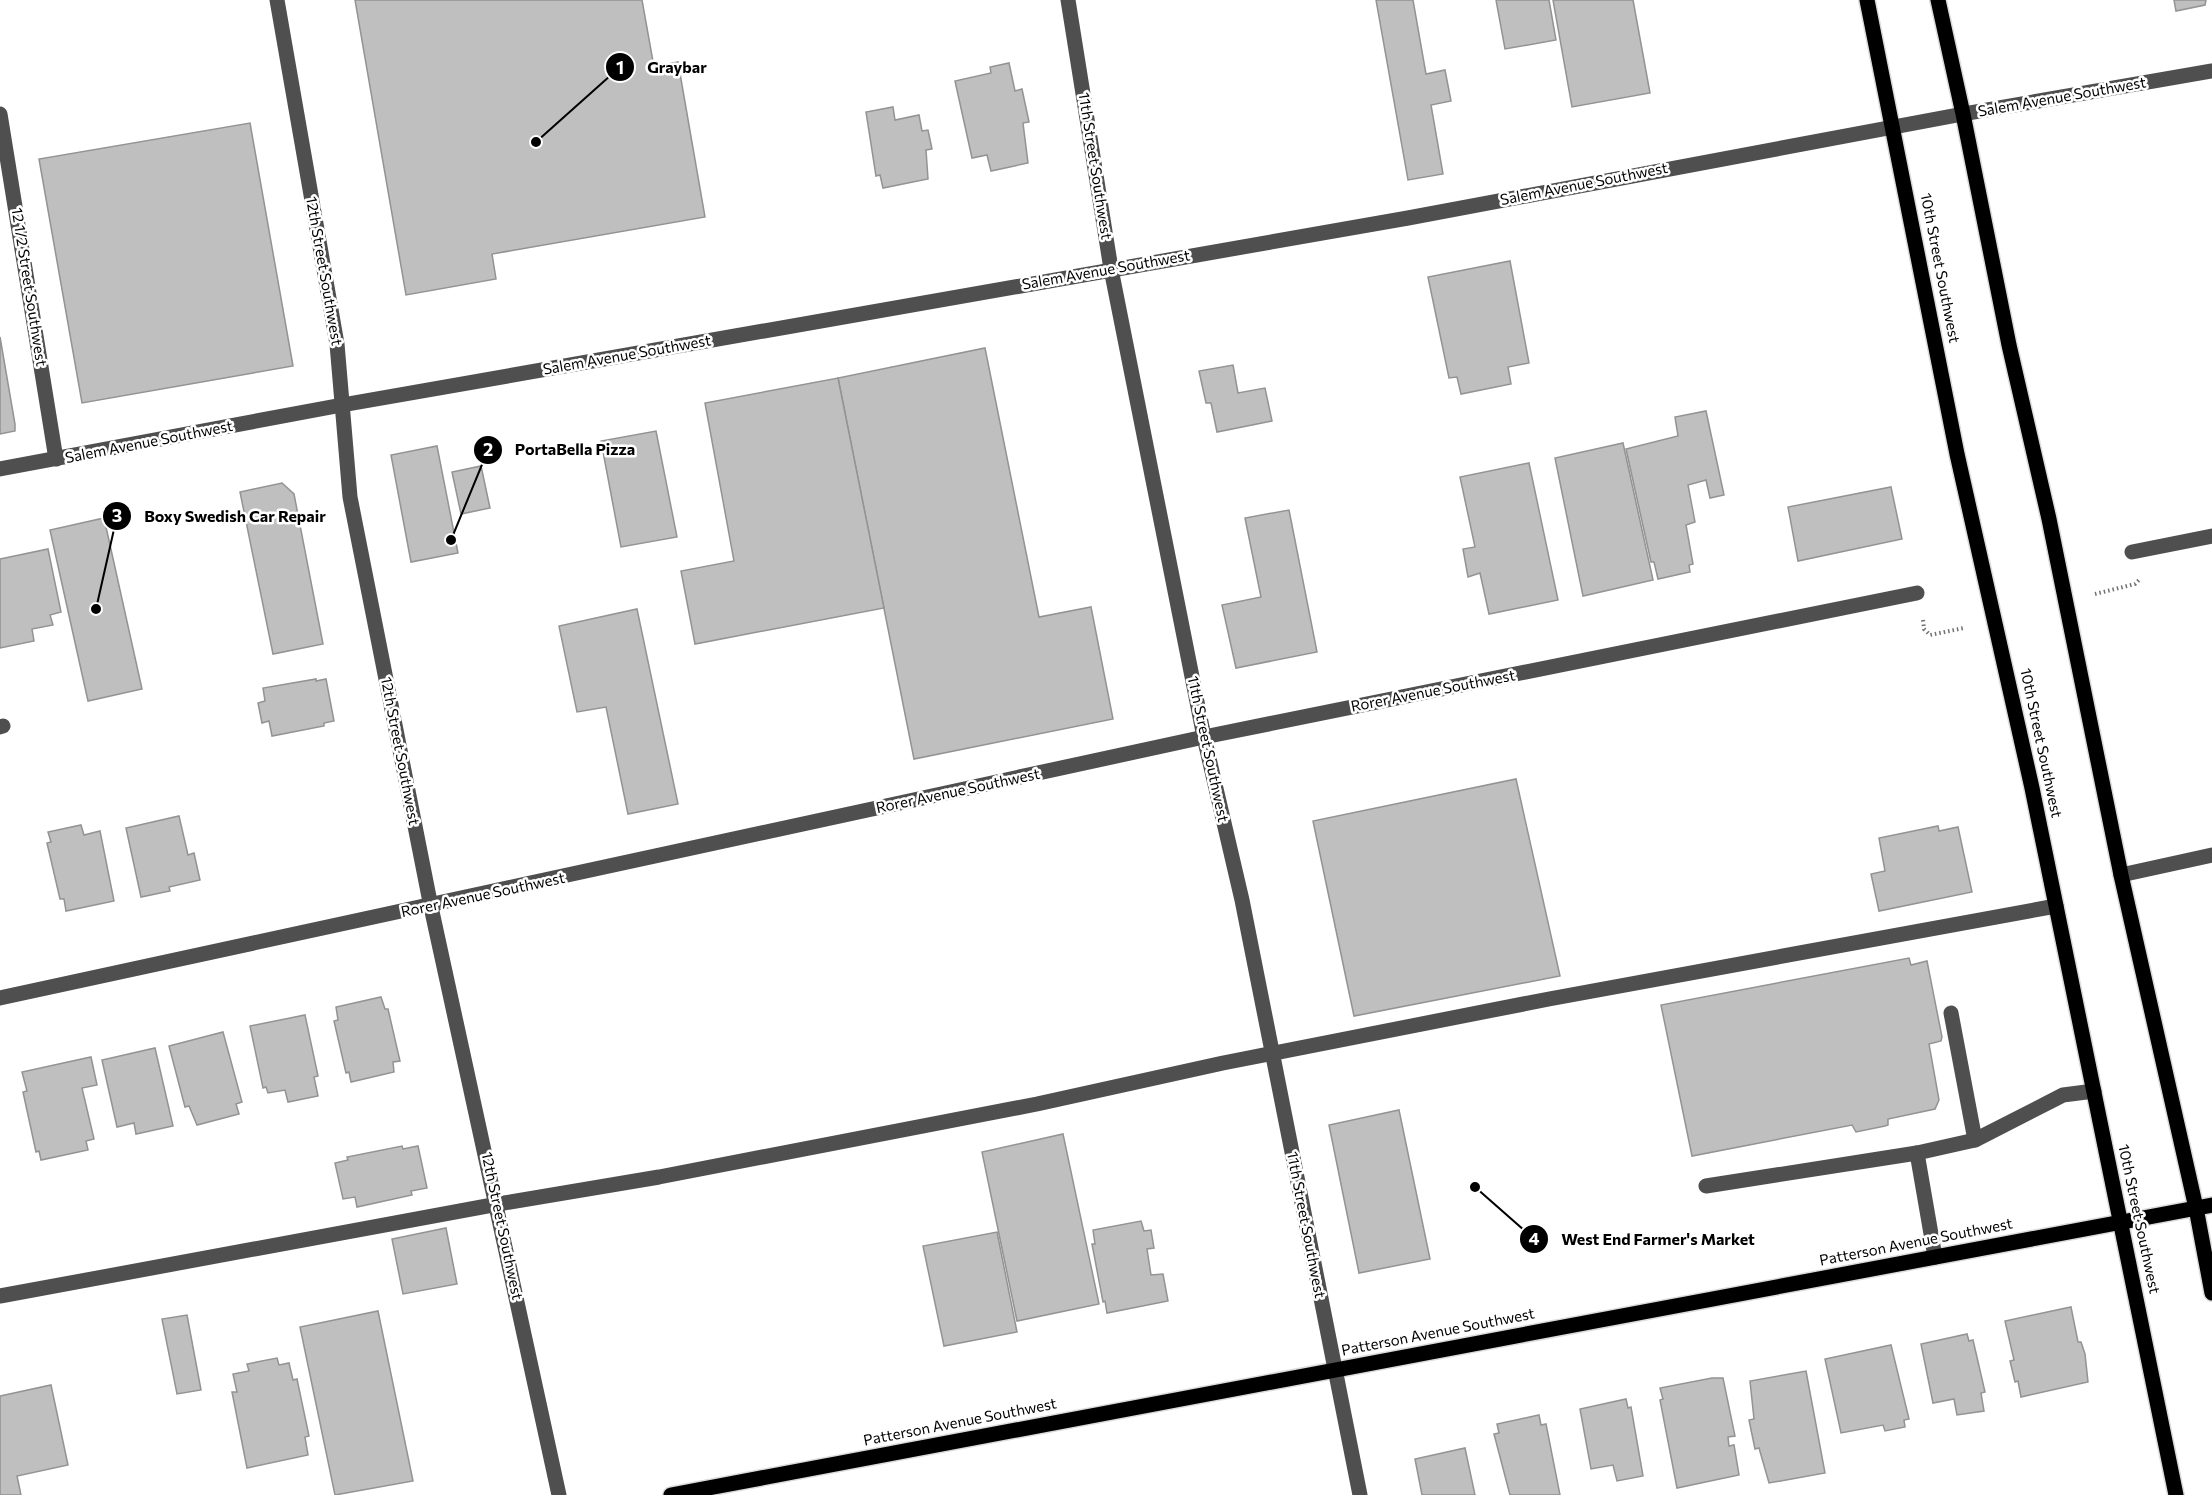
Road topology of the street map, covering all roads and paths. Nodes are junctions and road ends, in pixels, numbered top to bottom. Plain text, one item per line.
1 (277, 0) edge
2 (1068, 0) edge
3 (1867, 0) edge
4 (1938, 0) edge
5 (2212, 71) edge
6 (0, 114) edge
7 (1964, 114) junction
8 (1893, 127) junction
9 (8, 199) edge
10 (1112, 269) junction
11 (342, 405) junction
12 (56, 459) junction
13 (0, 469) edge
14 (2212, 536) edge
15 (2132, 552) dead end
16 (2134, 584) dead end
17 (1917, 593) dead end
18 (2095, 594) dead end
19 (1964, 628) dead end
20 (1930, 635) dead end
21 (1204, 737) junction
22 (2212, 855) edge
23 (2121, 875) junction
24 (2056, 906) junction
25 (431, 907) junction
26 (0, 998) edge
27 (1951, 1013) dead end
28 (1272, 1054) junction
29 (2094, 1091) junction
30 (1975, 1140) junction
31 (1917, 1153) junction
32 (1706, 1186) dead end
33 (498, 1204) junction
34 (2212, 1205) edge
35 (2196, 1208) junction
36 (2122, 1222) junction
37 (1935, 1257) junction
38 (2212, 1293) edge
39 (0, 1296) edge
40 (1335, 1370) junction
41 (559, 1495) edge
42 (671, 1495) edge
43 (1360, 1495) edge
44 (2176, 1495) edge

1 - 11 street, 12th Street Southwest
2 - 10 street, 11th Street Southwest
3 - 8 main road, 10th Street Southwest
4 - 7 main road
5 - 7 street, Salem Avenue Southwest
6 - 9 street, 12 1/2 Street Southwest
7 - 8 street, Salem Avenue Southwest
7 - 23 main road
8 - 10 street, Salem Avenue Southwest
8 - 24 main road, 10th Street Southwest
9 - 12 street, 12 1/2 Street Southwest
10 - 11 street, Salem Avenue Southwest
10 - 21 street, 11th Street Southwest
11 - 12 street, Salem Avenue Southwest
11 - 25 street, 12th Street Southwest
12 - 13 street, Salem Avenue Southwest
14 - 15 street
16 - 18 path
17 - 21 street, Rorer Avenue Southwest
19 - 20 path
21 - 25 street, Rorer Avenue Southwest
21 - 28 street, 11th Street Southwest
22 - 23 street
23 - 35 main road
24 - 28 street
24 - 29 main road, 10th Street Southwest
25 - 26 street, Rorer Avenue Southwest
25 - 33 street, 12th Street Southwest
27 - 30 street
28 - 33 street
28 - 40 street, 11th Street Southwest
29 - 30 street
29 - 36 main road, 10th Street Southwest
30 - 31 street
31 - 32 street
31 - 37 street
33 - 39 street
33 - 41 street, 12th Street Southwest
34 - 35 main road, Patterson Avenue Southwest
35 - 36 main road, Patterson Avenue Southwest
35 - 38 main road
36 - 37 main road, Patterson Avenue Southwest
36 - 44 main road, 10th Street Southwest
37 - 40 main road, Patterson Avenue Southwest
40 - 42 main road, Patterson Avenue Southwest
40 - 43 street, 11th Street Southwest

